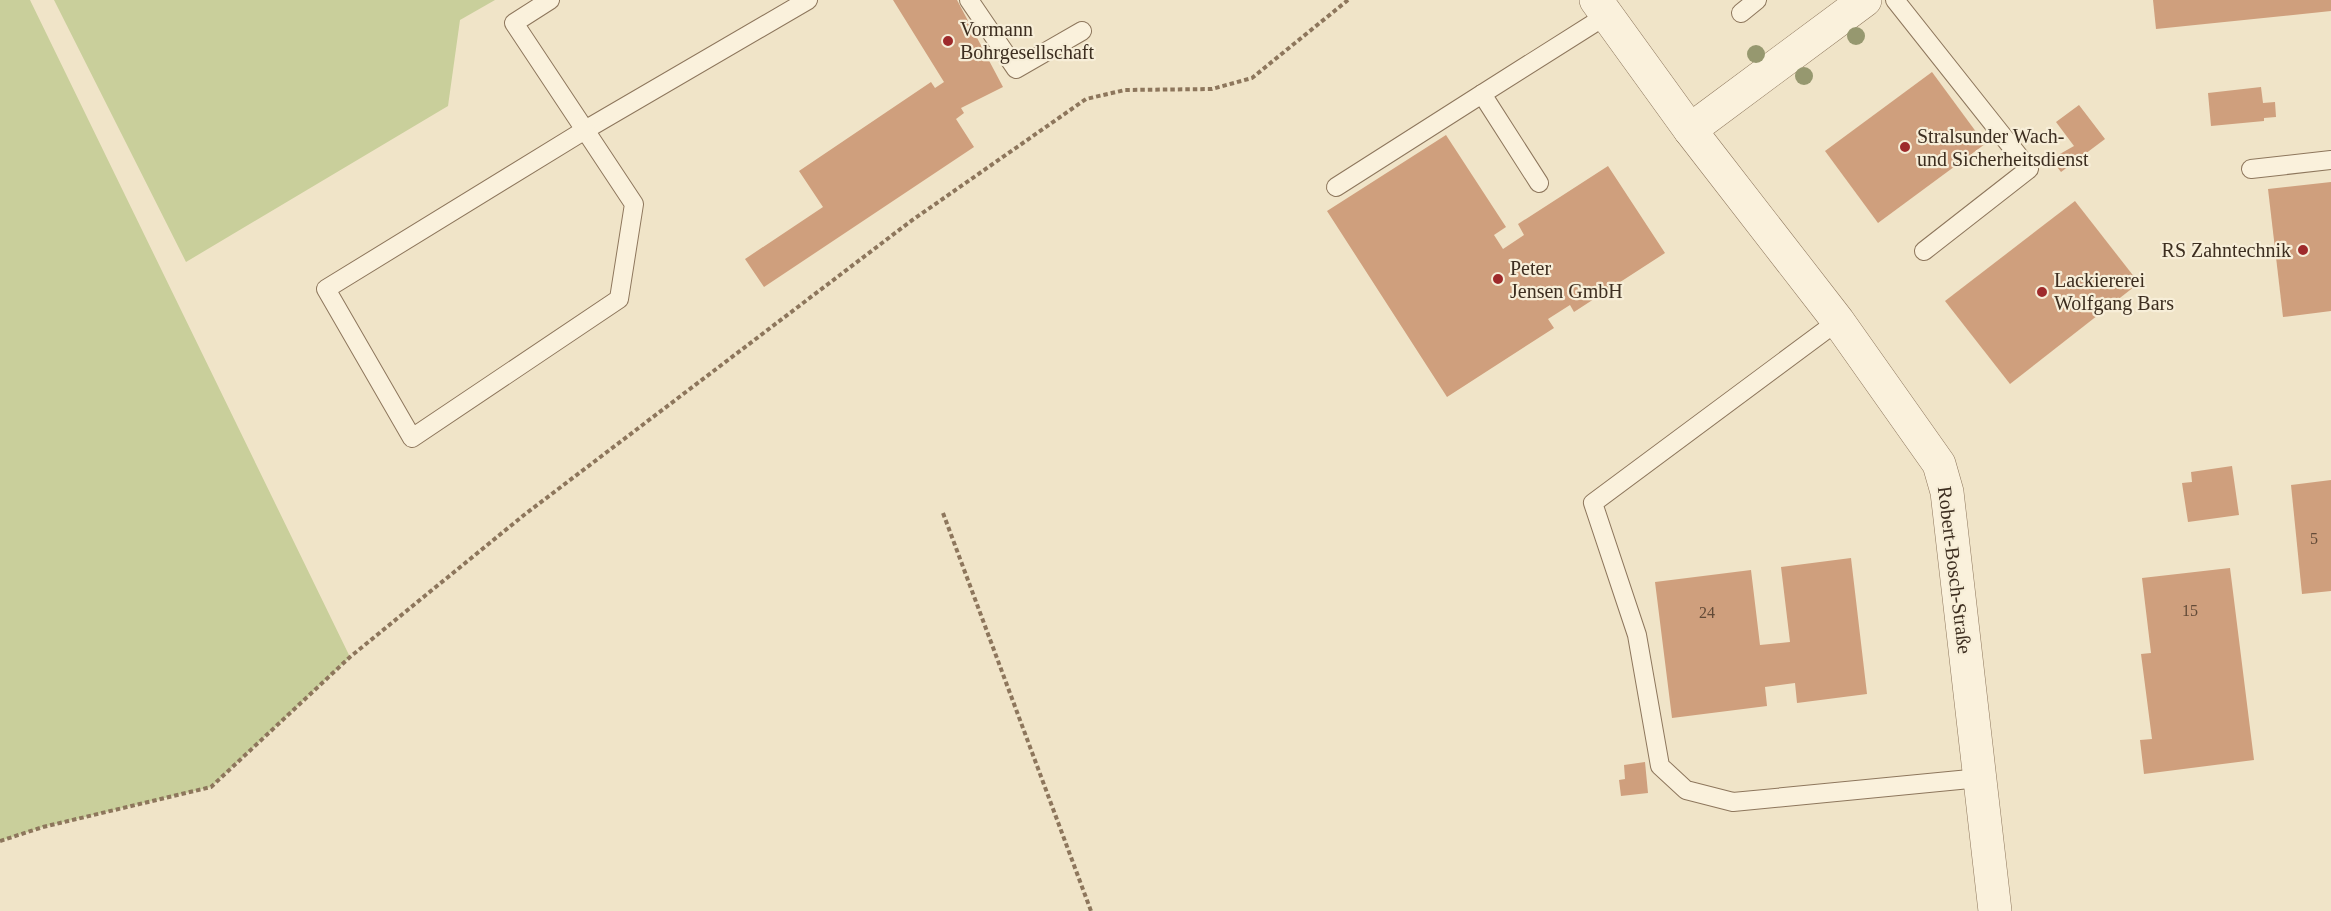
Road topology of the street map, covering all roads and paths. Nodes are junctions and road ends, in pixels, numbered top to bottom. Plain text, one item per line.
1 (550, 0) edge
2 (808, 0) edge
3 (969, 0) edge
4 (1348, 0) edge
5 (1757, 0) edge
6 (1865, 0) edge
7 (1895, 0) edge
8 (1601, 8) edge
9 (1740, 13) dead end
10 (1082, 31) dead end
11 (1482, 94) junction
12 (585, 130) junction
13 (1690, 130) junction
14 (2331, 160) edge
15 (2251, 169) dead end
16 (1539, 183) dead end
17 (1336, 187) dead end
18 (1924, 251) dead end
19 (1838, 321) junction
20 (943, 513) dead end
21 (1980, 778) junction
22 (0, 841) edge
23 (1091, 911) edge
24 (1995, 911) edge

1 - 12 lane
2 - 12 lane
3 - 10 lane
4 - 22 path
5 - 9 lane
6 - 13 street
7 - 18 lane
8 - 11 lane
8 - 13 street, Robert-Bosch-Straße
11 - 16 lane
11 - 17 lane
12 - 12 lane
13 - 19 street, Robert-Bosch-Straße
14 - 15 lane
19 - 21 street, Robert-Bosch-Straße
19 - 21 lane
20 - 23 path
21 - 24 street, Robert-Bosch-Straße

